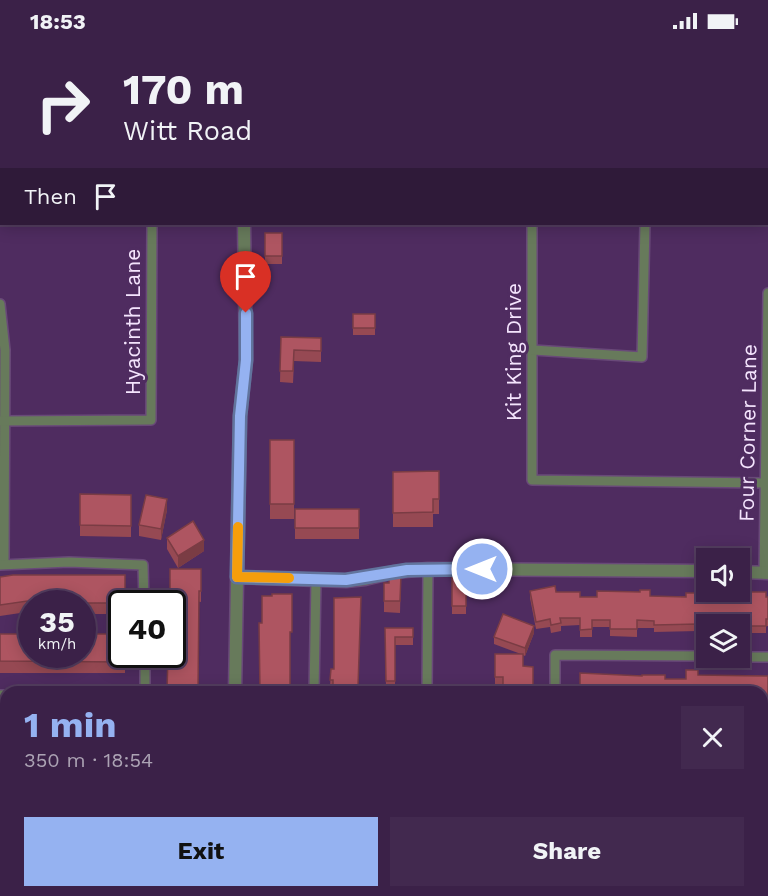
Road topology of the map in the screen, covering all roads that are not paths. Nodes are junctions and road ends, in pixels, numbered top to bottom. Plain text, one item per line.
1 (152, 225) edge
2 (244, 225) edge
3 (532, 225) edge
4 (645, 225) edge
5 (768, 293) edge
6 (0, 304) edge
7 (533, 350) junction
8 (2, 421) edge
9 (765, 483) junction
10 (2, 565) edge
11 (428, 569) junction
12 (696, 572) edge
13 (750, 572) edge
14 (766, 573) edge
15 (237, 577) junction
16 (316, 579) junction
17 (144, 590) edge
18 (696, 656) edge
19 (750, 657) edge
20 (768, 657) edge
21 (145, 668) edge
22 (145, 686) edge
23 (235, 686) edge
24 (314, 686) edge
25 (427, 686) edge
26 (555, 686) edge

1 - 8 street, Hyacinth Lane
2 - 15 street
3 - 7 street, Kit King Drive
4 - 7 street
5 - 9 street, Four Corner Lane
6 - 8 street
7 - 9 street, Kit King Drive
8 - 10 street
9 - 14 street, Four Corner Lane
10 - 17 street
11 - 12 street
11 - 16 street
11 - 25 street
13 - 14 street
15 - 16 street
15 - 23 street
16 - 24 street
18 - 26 street
19 - 20 street
21 - 22 street

